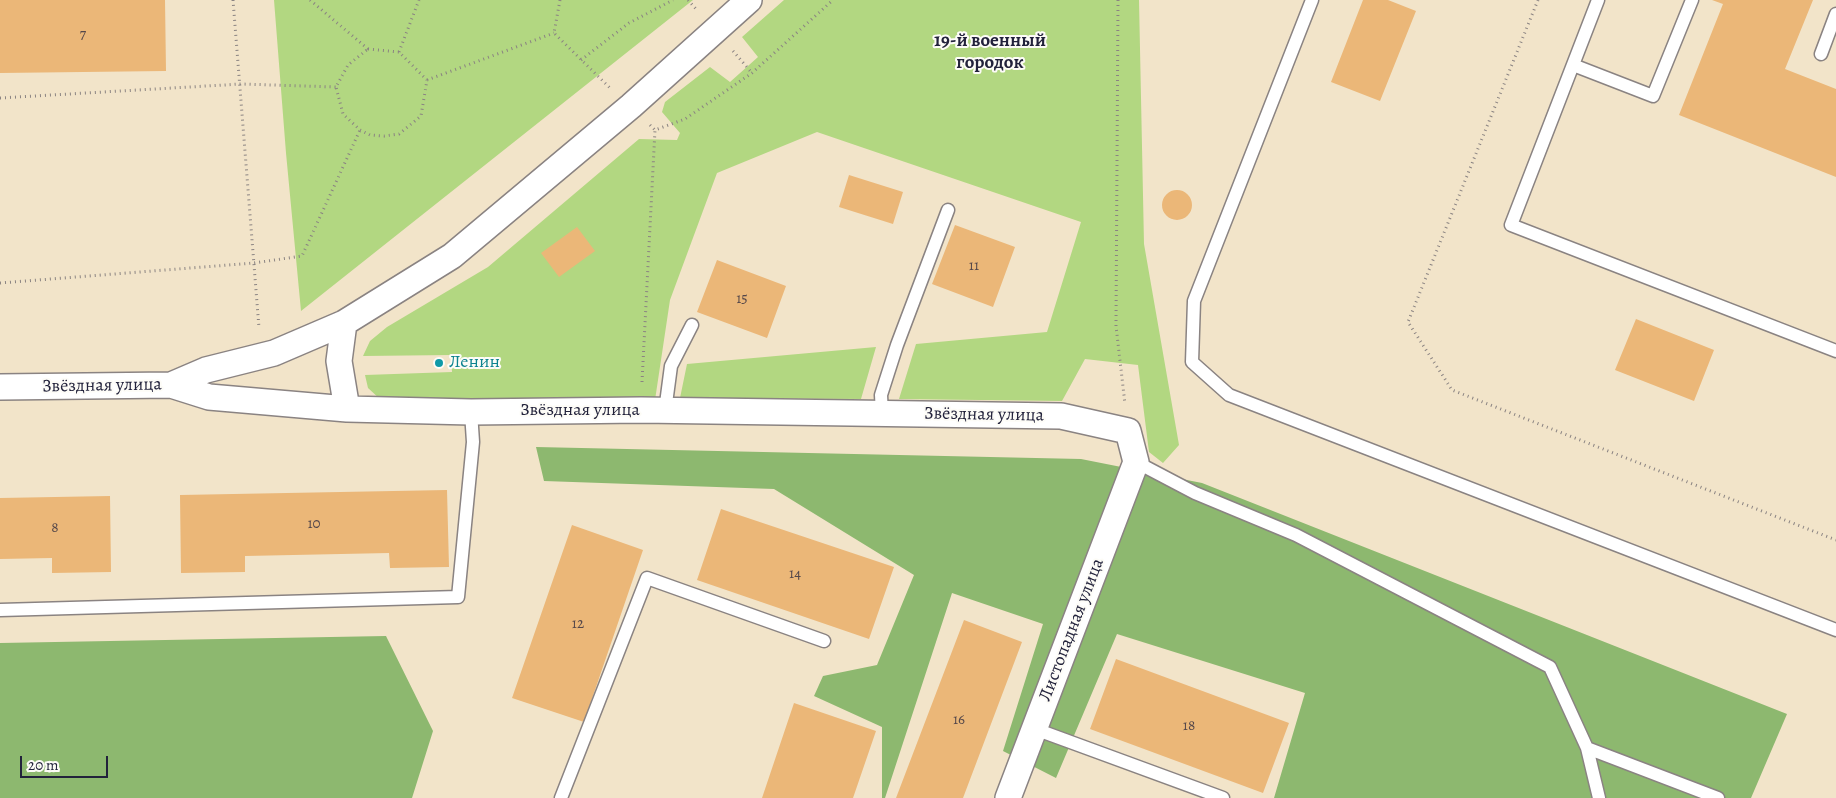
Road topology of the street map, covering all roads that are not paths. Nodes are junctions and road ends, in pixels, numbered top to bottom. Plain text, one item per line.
1 (749, 0) edge
2 (1312, 0) edge
3 (1598, 0) edge
4 (1692, 0) edge
5 (1836, 14) edge
6 (1821, 54) dead end
7 (1573, 65) junction
8 (948, 210) dead end
9 (344, 323) junction
10 (692, 325) dead end
11 (1836, 351) edge
12 (171, 385) junction
13 (0, 387) edge
14 (347, 409) junction
15 (653, 410) junction
16 (471, 412) junction
17 (882, 414) junction
18 (1136, 462) junction
19 (0, 610) edge
20 (1836, 630) edge
21 (824, 641) dead end
22 (1035, 729) junction
23 (1587, 748) junction
24 (561, 798) edge
25 (1008, 798) edge
26 (1223, 798) edge
27 (1599, 798) edge
28 (1718, 798) edge

1 - 9 street
2 - 20 lane
3 - 7 lane
4 - 7 lane
5 - 6 lane
7 - 11 lane
8 - 17 lane
9 - 12 street
9 - 14 street
10 - 15 lane
12 - 13 street, Звёздная улица
12 - 14 street, Звёздная улица
14 - 16 street, Звёздная улица
15 - 16 street, Звёздная улица
15 - 17 street, Звёздная улица
16 - 19 lane
17 - 18 street, Звёздная улица
18 - 22 street, Листопадная улица
18 - 23 lane
21 - 24 lane
22 - 25 street, Листопадная улица
22 - 26 lane
23 - 27 lane
23 - 28 lane

